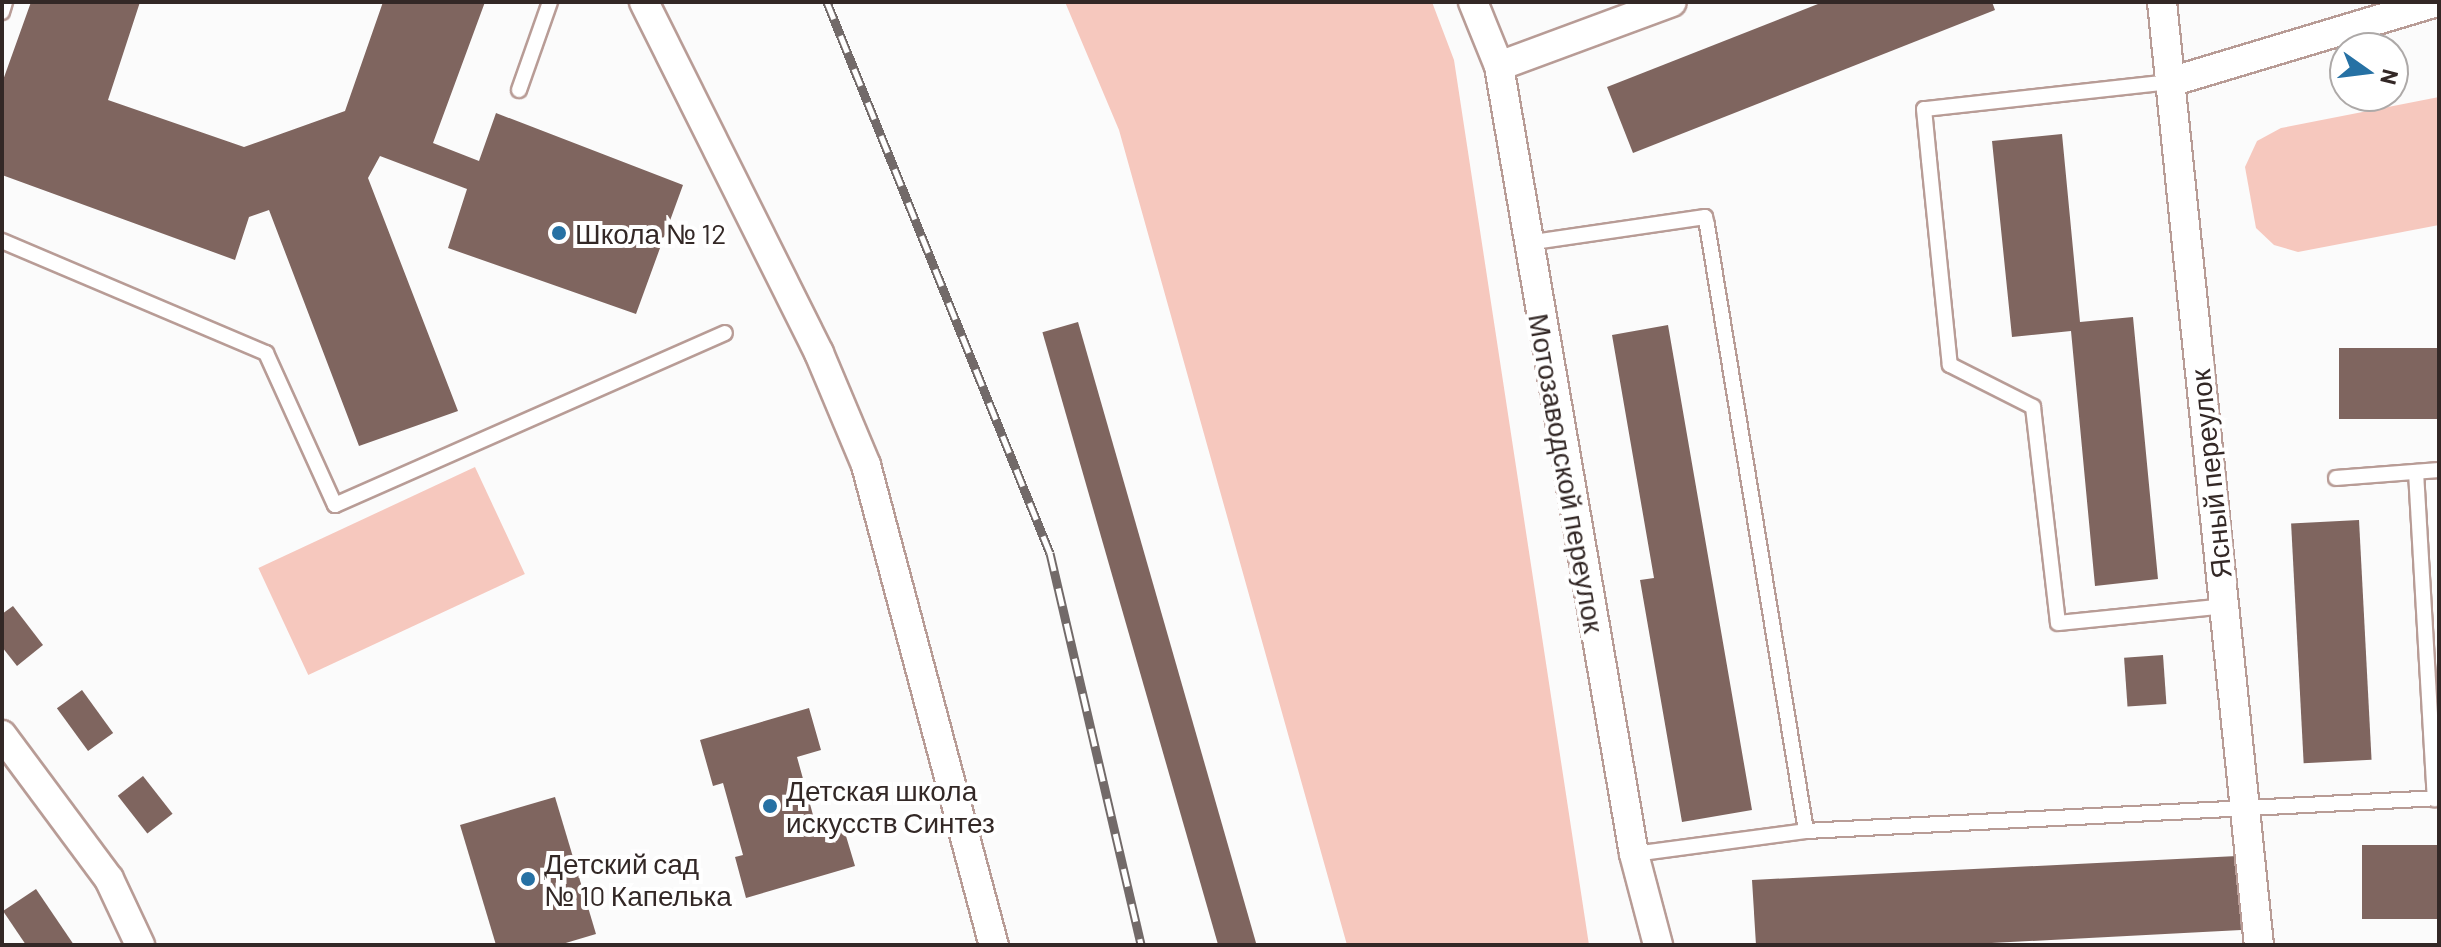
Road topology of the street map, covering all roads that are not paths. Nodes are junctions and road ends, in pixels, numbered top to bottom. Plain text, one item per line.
1 (5, 2) edge
2 (550, 2) edge
3 (644, 2) edge
4 (1473, 2) edge
5 (2162, 2) edge
6 (2436, 2) edge
7 (1658, 4) edge
8 (2, 12) edge
9 (1499, 66) junction
10 (2170, 82) junction
11 (519, 90) dead end
12 (2, 241) edge
13 (1527, 243) junction
14 (725, 333) dead end
15 (2439, 470) edge
16 (2416, 472) junction
17 (2336, 478) dead end
18 (2224, 606) junction
19 (2, 735) edge
20 (2437, 798) edge
21 (2245, 806) junction
22 (1806, 831) junction
23 (1634, 854) junction
24 (140, 945) edge
25 (994, 945) edge
26 (1658, 945) edge
27 (2259, 945) edge

1 - 8 lane
2 - 11 lane
3 - 25 street
4 - 9 street, Мотозаводской переулок
5 - 10 street, Ясный переулок
6 - 10 street
7 - 9 street
9 - 13 street, Мотозаводской переулок
10 - 18 street, Ясный переулок
10 - 18 lane
12 - 14 lane
13 - 22 lane
13 - 23 street, Мотозаводской переулок
15 - 16 lane
16 - 17 lane
16 - 20 lane
18 - 21 street, Ясный переулок
19 - 24 street
20 - 21 lane
21 - 22 lane
21 - 27 street, Ясный переулок
22 - 23 lane
23 - 26 street, Мотозаводской переулок

